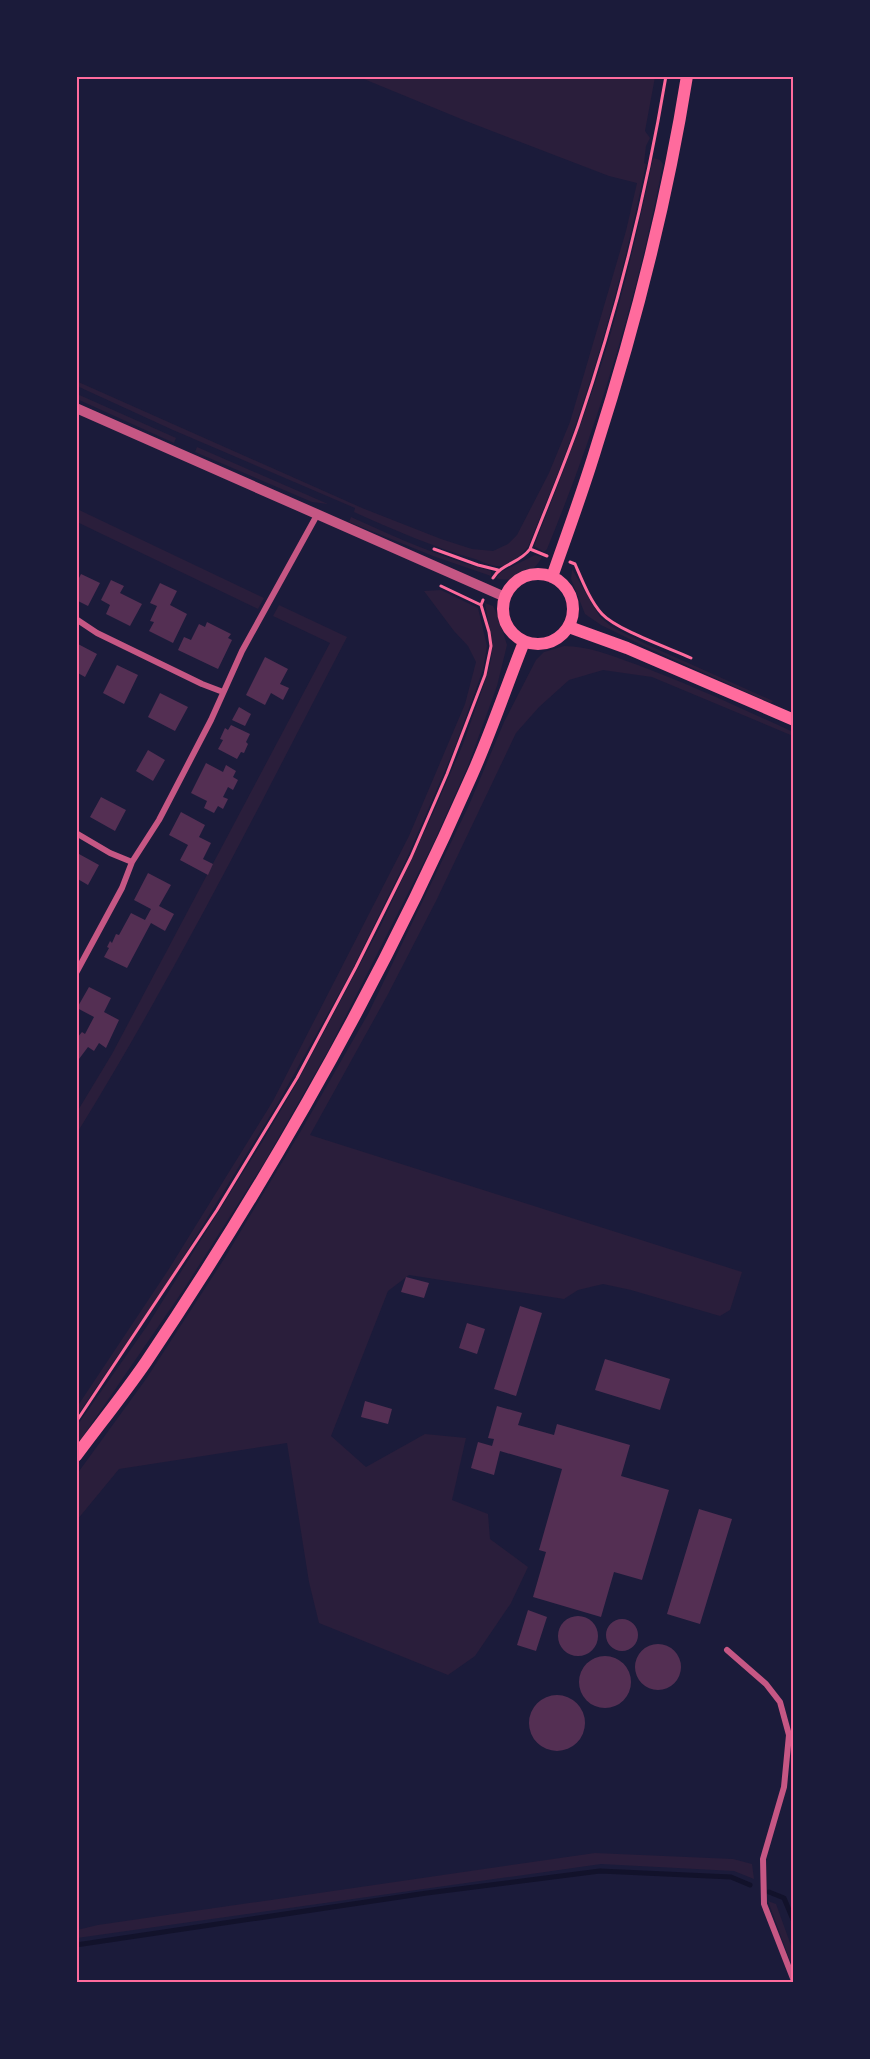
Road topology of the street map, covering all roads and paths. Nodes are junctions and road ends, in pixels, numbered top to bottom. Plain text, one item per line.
1 (666, 76) edge
2 (687, 76) edge
3 (76, 408) edge
4 (317, 515) junction
5 (530, 549) junction
6 (558, 558) junction
7 (552, 577) junction
8 (487, 588) junction
9 (505, 597) junction
10 (76, 619) edge
11 (569, 627) junction
12 (524, 642) junction
13 (700, 662) dead end
14 (223, 692) junction
15 (794, 720) edge
16 (76, 833) edge
17 (132, 862) junction
18 (76, 973) edge
19 (76, 1422) edge
20 (76, 1456) edge
21 (727, 1650) dead end
22 (794, 1980) edge

1 - 5 path
2 - 6 main road
3 - 4 street
4 - 8 street
4 - 14 street
5 - 6 path
5 - 8 path
6 - 7 main road
6 - 13 path
7 - 9 main road
7 - 11 main road
8 - 9 street
8 - 19 path
9 - 12 main road
10 - 14 street
11 - 12 main road
11 - 15 main road
12 - 20 main road
14 - 17 street
16 - 17 street
17 - 18 street
21 - 22 street

